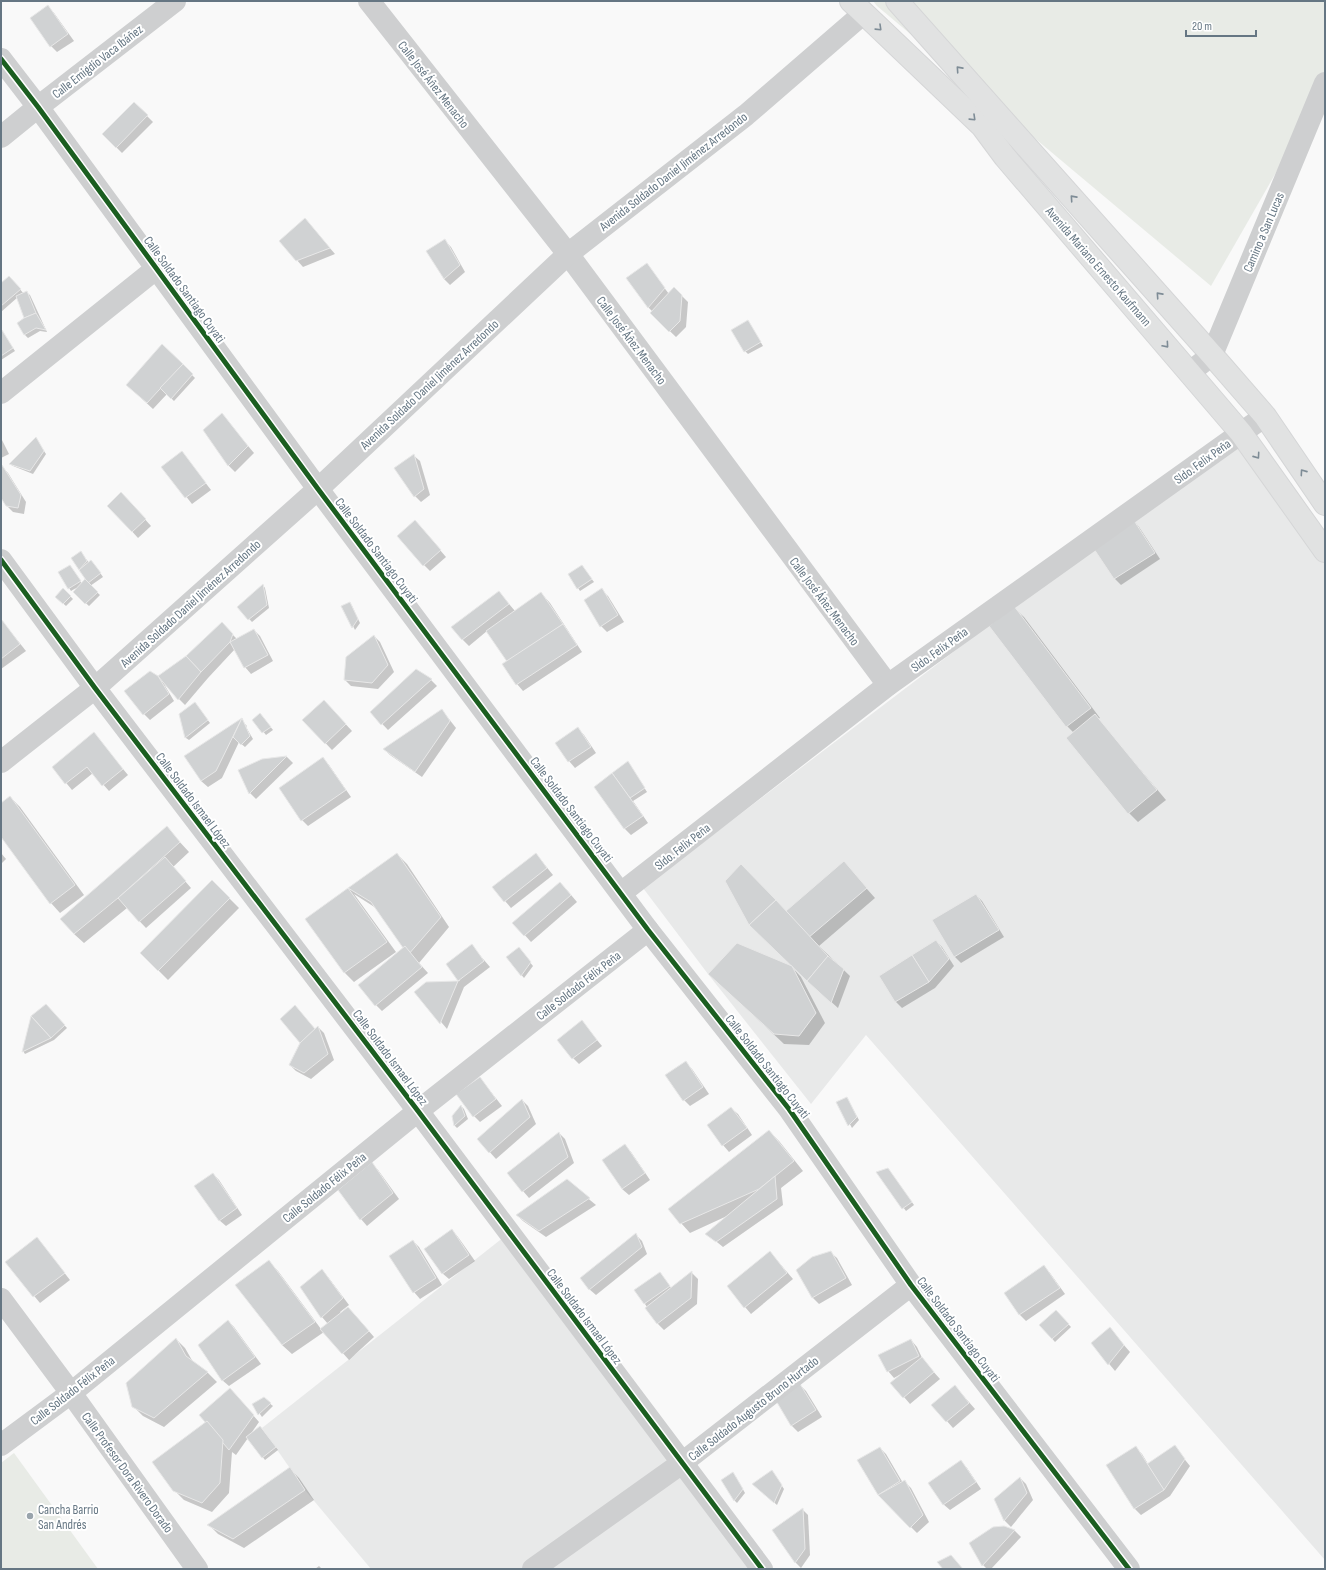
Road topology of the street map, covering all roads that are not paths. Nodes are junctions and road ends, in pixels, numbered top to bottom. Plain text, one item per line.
1 (175, 1) edge
2 (369, 1) edge
3 (897, 1) edge
4 (857, 7) edge
5 (1, 59) edge
6 (1325, 84) edge
7 (38, 106) junction
8 (1, 138) edge
9 (568, 254) junction
10 (157, 268) junction
11 (1212, 355) junction
12 (1190, 372) junction
13 (1, 393) edge
14 (1265, 416) junction
15 (1242, 433) junction
16 (318, 489) junction
17 (1325, 504) edge
18 (1325, 551) edge
19 (1, 560) edge
20 (888, 685) junction
21 (95, 688) junction
22 (1, 762) edge
23 (621, 893) junction
24 (648, 930) junction
25 (418, 1111) junction
26 (911, 1285) junction
27 (1, 1299) edge
28 (71, 1393) junction
29 (1, 1445) edge
30 (682, 1463) junction
31 (197, 1569) edge
32 (533, 1569) edge
33 (762, 1569) edge
34 (1129, 1569) edge

1 - 7 street, Calle Emigdio Vaca Ibáñez
2 - 9 street, Calle José Áñez Menacho
11 -> 3 main road, Avenida Mariano Ernesto Kaufmann
4 - 9 street, Avenida Soldado Daniel Jiménez Arredondo
4 -> 12 main road, Avenida Mariano Ernesto Kaufmann
5 - 7 street, Calle Soldado Santiago Cuyati
6 - 11 street, Camino a San Lucas
7 - 8 street, Calle Emigdio Vaca Ibáñez
7 - 10 street, Calle Soldado Santiago Cuyati
9 - 16 street, Avenida Soldado Daniel Jiménez Arredondo
9 - 20 street, Calle José Áñez Menacho
10 - 13 street
10 - 16 street, Calle Soldado Santiago Cuyati
11 - 12 street, Camino a San Lucas
11 - 14 main road, Avenida Mariano Ernesto Kaufmann
12 - 15 main road, Avenida Mariano Ernesto Kaufmann
14 - 15 street, Sldo. Felix Peña
17 -> 14 main road, Avenida Mariano Ernesto Kaufmann
15 -> 18 main road, Avenida Mariano Ernesto Kaufmann
15 - 20 street, Sldo. Felix Peña
16 - 21 street, Avenida Soldado Daniel Jiménez Arredondo
16 - 23 street, Calle Soldado Santiago Cuyati
19 - 21 street, Calle Soldado Ismael López
20 - 23 street, Sldo. Felix Peña
21 - 22 street, Avenida Soldado Daniel Jiménez Arredondo
21 - 25 street, Calle Soldado Ismael López
23 - 24 street, Calle Soldado Santiago Cuyati
24 - 25 street, Calle Soldado Félix Peña
24 - 26 street, Calle Soldado Santiago Cuyati
25 - 28 street, Calle Soldado Félix Peña
25 - 30 street, Calle Soldado Ismael López
26 - 30 street, Calle Soldado Augusto Bruno Hurtado
26 - 34 street, Calle Soldado Santiago Cuyati
27 - 28 street, Calle Profesor Dora Rivero Dorado
28 - 29 street, Calle Soldado Félix Peña
28 - 31 street, Calle Profesor Dora Rivero Dorado
30 - 32 street, Calle Soldado Augusto Bruno Hurtado
30 - 33 street, Calle Soldado Ismael López

